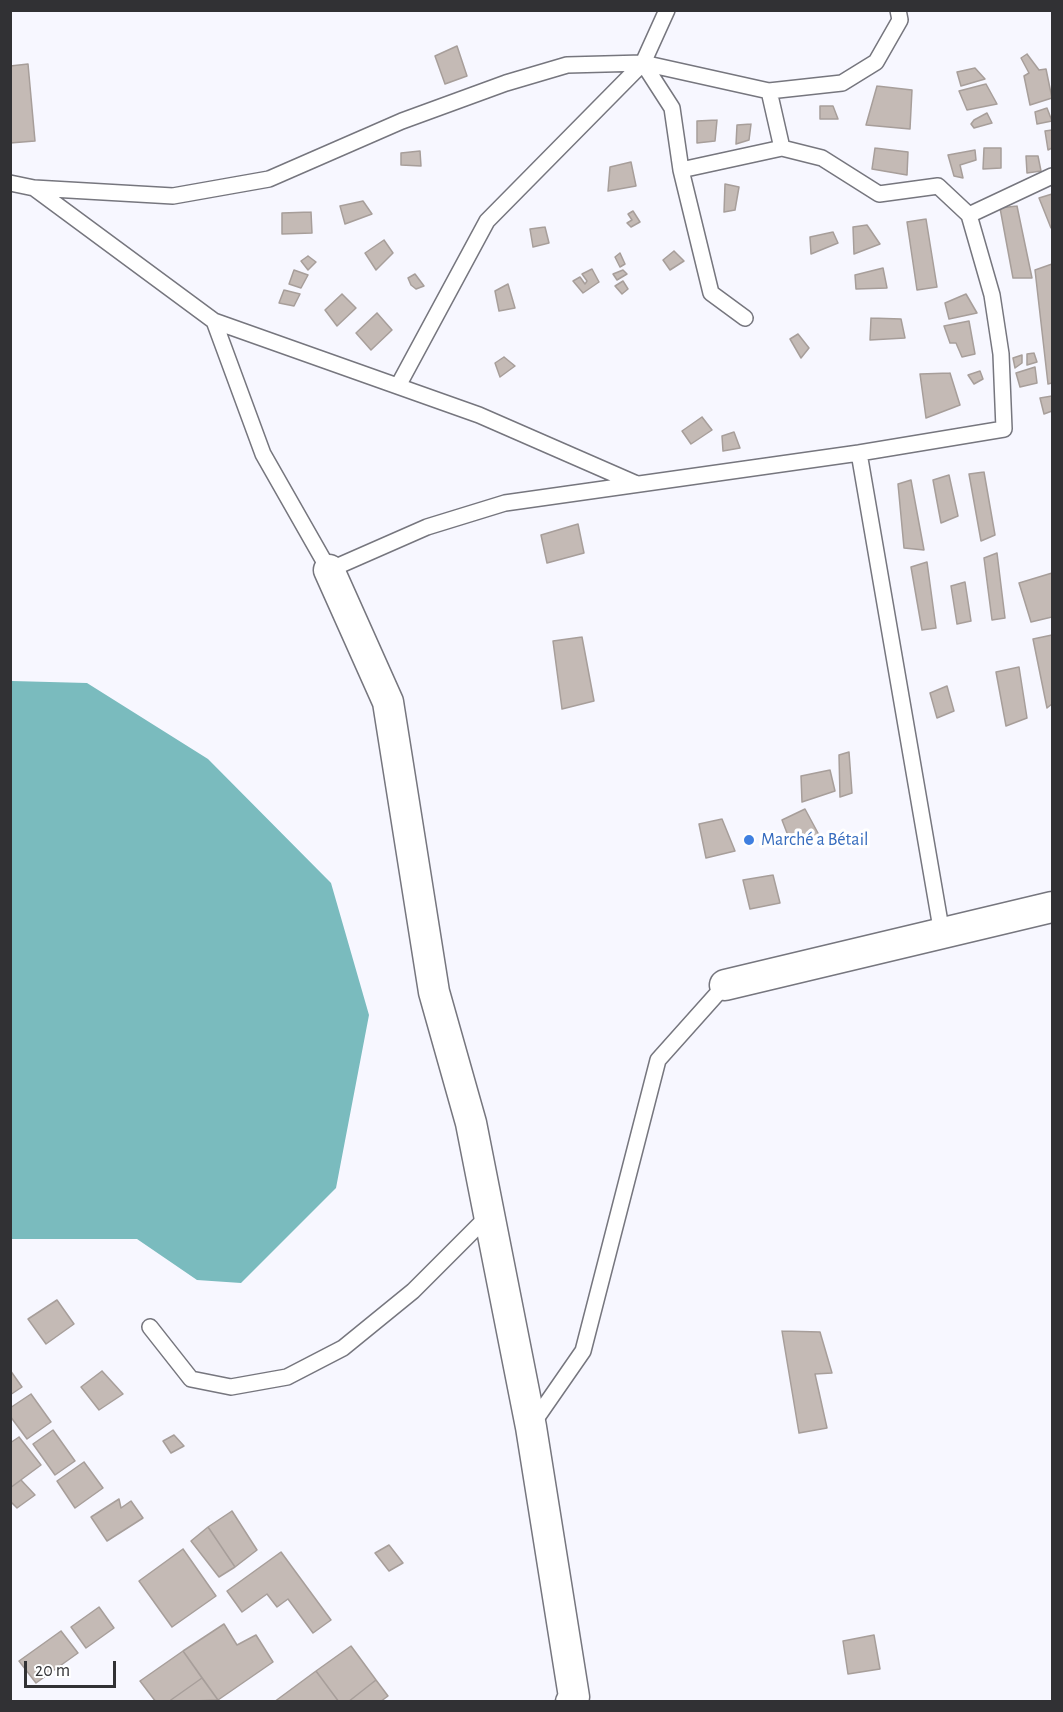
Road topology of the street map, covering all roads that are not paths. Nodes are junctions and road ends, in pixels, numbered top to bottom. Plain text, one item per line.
1 (668, 10) edge
2 (898, 10) edge
3 (643, 63) junction
4 (769, 91) junction
5 (782, 148) junction
6 (681, 170) junction
7 (1053, 176) edge
8 (10, 183) edge
9 (34, 188) junction
10 (969, 215) junction
11 (745, 318) dead end
12 (214, 321) junction
13 (398, 386) junction
14 (859, 453) junction
15 (638, 484) junction
16 (329, 570) junction
17 (1053, 907) edge
18 (942, 934) junction
19 (725, 985) joint
20 (489, 1215) junction
21 (150, 1327) dead end
22 (531, 1427) junction
23 (571, 1701) edge

1 - 3 lane
2 - 4 lane
3 - 4 lane
3 - 6 lane
3 - 9 lane
3 - 13 lane
4 - 5 lane
5 - 6 lane
5 - 10 lane
6 - 11 lane
7 - 10 lane
8 - 9 lane
9 - 12 lane
10 - 14 lane
12 - 13 lane
12 - 16 lane
13 - 15 lane
14 - 15 lane
14 - 18 lane
15 - 16 lane
16 - 20 street
17 - 18 street
18 - 19 street
19 - 22 lane
20 - 21 lane
20 - 22 street
22 - 23 street

